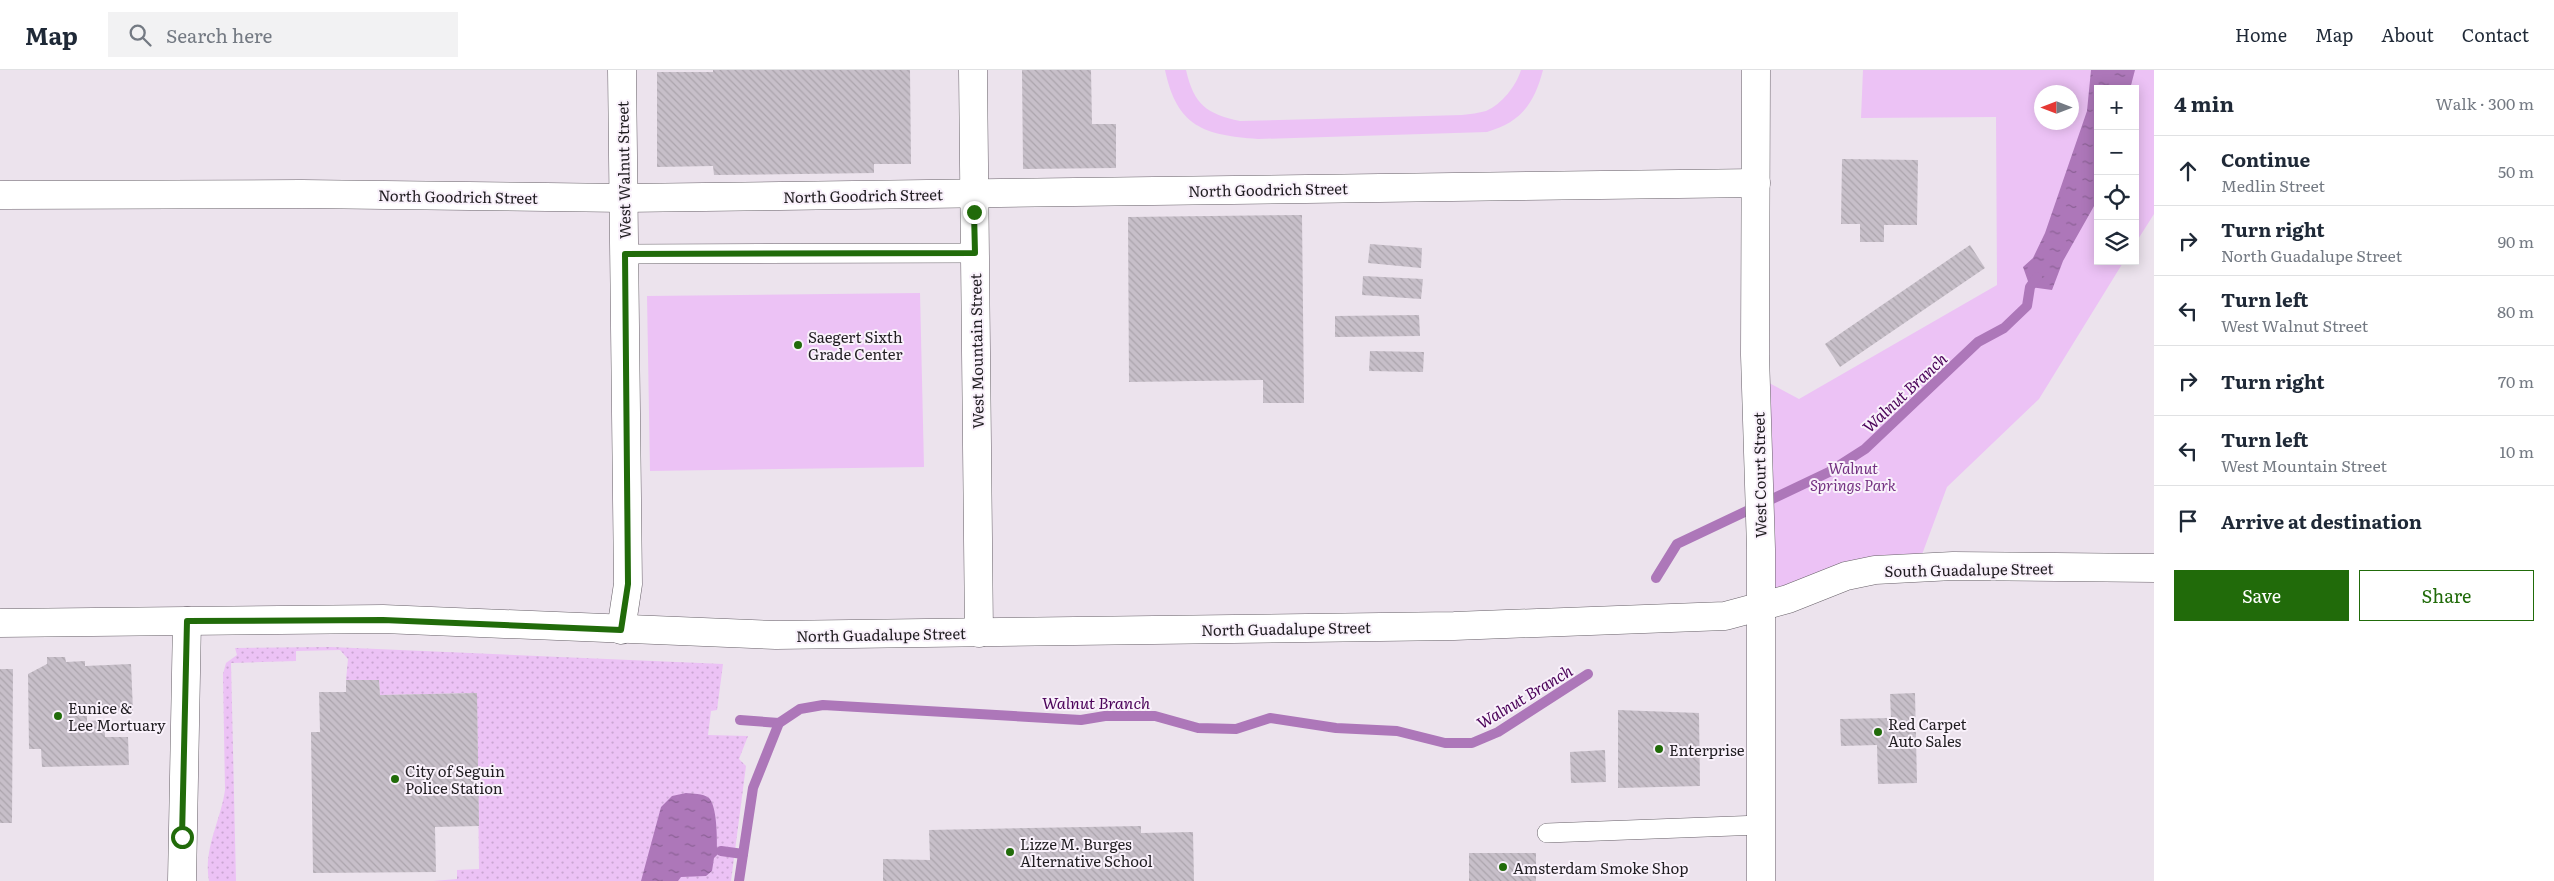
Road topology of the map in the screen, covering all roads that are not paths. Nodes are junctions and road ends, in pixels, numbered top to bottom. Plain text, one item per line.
1 (622, 70) edge
2 (973, 70) edge
3 (1756, 70) edge
4 (1756, 183) junction
5 (974, 193) junction
6 (0, 195) edge
7 (624, 198) junction
8 (975, 253) junction
9 (625, 254) junction
10 (2154, 568) edge
11 (1761, 608) junction
12 (187, 621) junction
13 (0, 622) edge
14 (621, 630) junction
15 (979, 633) junction
16 (1761, 825) junction
17 (1547, 833) dead end
18 (182, 881) edge
19 (1761, 881) edge

1 - 7 street, West Walnut Street
2 - 5 street, West Mountain Street
3 - 4 street, West Court Street
4 - 5 street, North Goodrich Street
4 - 11 street, West Court Street
5 - 7 street, North Goodrich Street
5 - 8 street, West Mountain Street
6 - 7 street, North Goodrich Street
7 - 9 street, West Walnut Street
8 - 9 lane
8 - 15 street, West Mountain Street
9 - 14 street, West Walnut Street
10 - 11 street, South Guadalupe Street
11 - 15 street, North Guadalupe Street
11 - 16 street, West Court Street
12 - 13 street, North Guadalupe Street
12 - 14 street, North Guadalupe Street
12 - 18 street
14 - 15 street, North Guadalupe Street
16 - 17 lane
16 - 19 street, West Court Street

